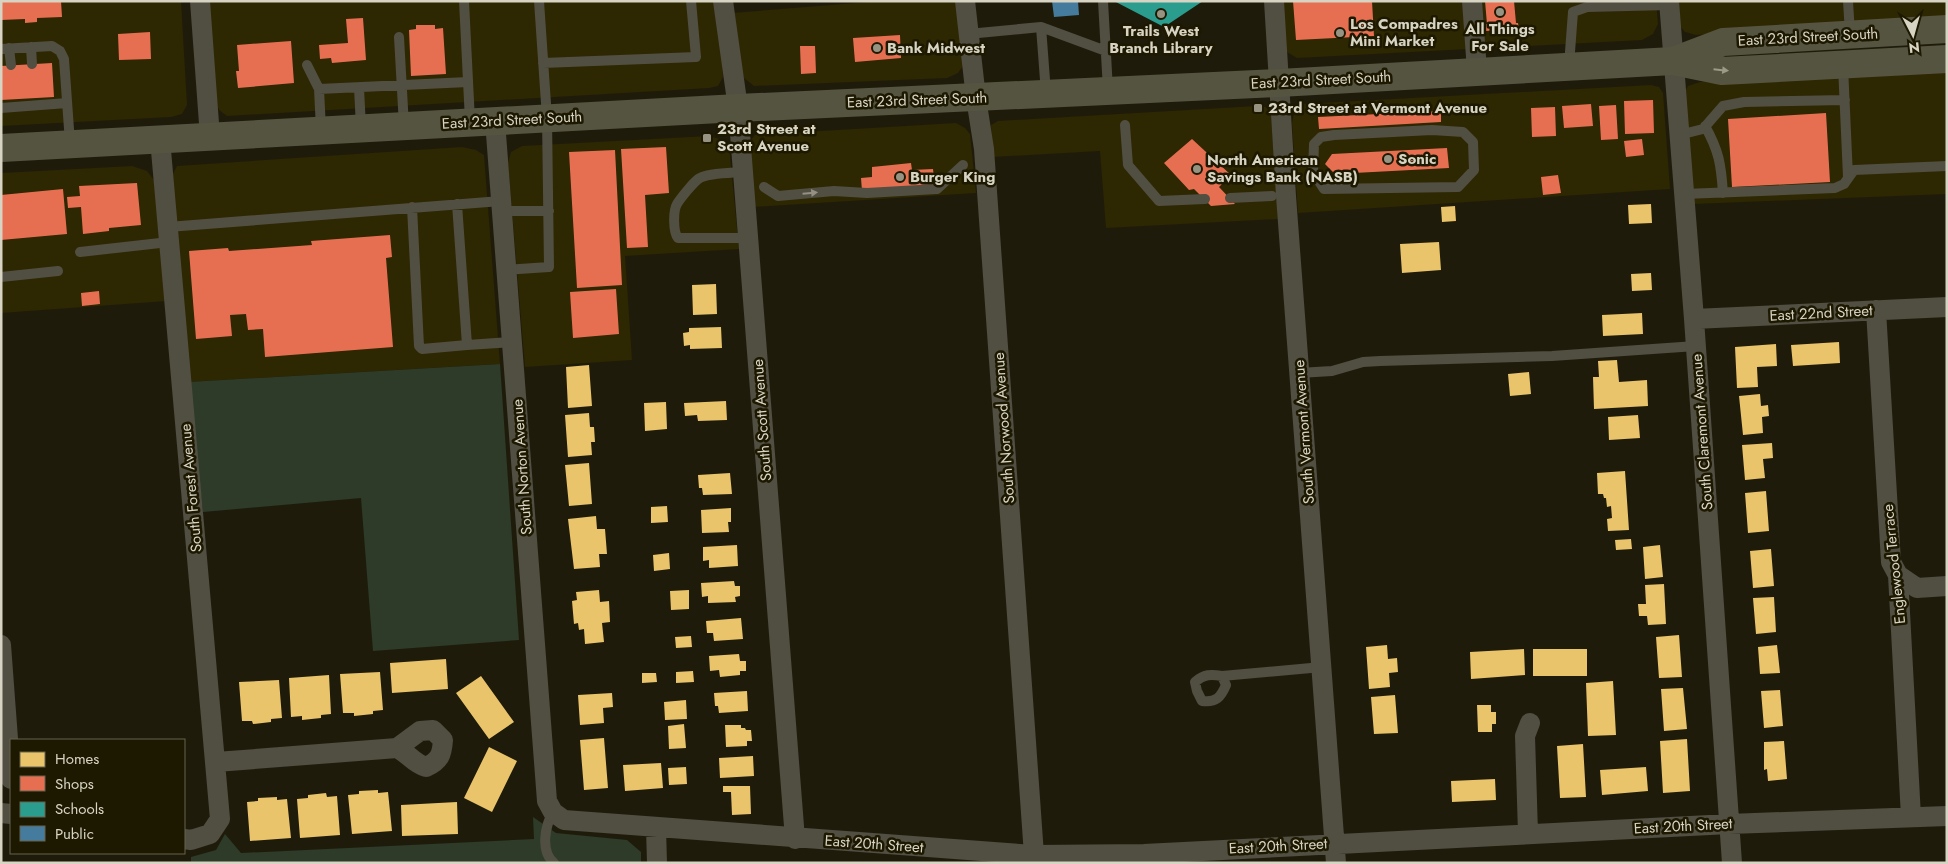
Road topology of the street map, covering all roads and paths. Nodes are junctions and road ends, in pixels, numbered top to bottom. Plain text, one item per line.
1 (200, 1) edge
2 (464, 1) edge
3 (539, 1) edge
4 (691, 1) edge
5 (723, 1) edge
6 (965, 1) edge
7 (1103, 1) edge
8 (1274, 1) edge
9 (1472, 1) edge
10 (1848, 1) edge
11 (1669, 3) edge
12 (1041, 27) junction
13 (1947, 29) edge
14 (968, 34) junction
15 (1850, 35) junction
16 (399, 37) dead end
17 (31, 47) junction
18 (5, 49) edge
19 (1106, 51) junction
20 (1947, 59) edge
21 (1673, 61) junction
22 (543, 63) junction
23 (32, 64) dead end
24 (11, 65) dead end
25 (307, 65) dead end
26 (1569, 66) junction
27 (1844, 66) junction
28 (1477, 71) junction
29 (468, 82) junction
30 (1279, 83) junction
31 (402, 86) junction
32 (359, 88) junction
33 (319, 89) junction
34 (1108, 91) junction
35 (1046, 94) junction
36 (976, 98) junction
37 (1845, 100) junction
38 (67, 103) junction
39 (1, 108) edge
40 (738, 108) junction
41 (547, 118) junction
42 (483, 122) junction
43 (1125, 125) dead end
44 (404, 126) junction
45 (1705, 126) junction
46 (361, 128) junction
47 (321, 131) junction
48 (1679, 135) junction
49 (210, 137) junction
50 (1321, 137) joint
51 (160, 139) junction
52 (70, 144) junction
53 (1, 148) edge
54 (963, 165) dead end
55 (1947, 166) edge
56 (743, 172) junction
57 (1848, 177) junction
58 (764, 187) dead end
59 (1723, 193) junction
60 (1684, 194) junction
61 (1272, 196) dead end
62 (1230, 198) dead end
63 (1205, 199) dead end
64 (456, 204) junction
65 (502, 206) junction
66 (412, 208) junction
67 (549, 210) junction
68 (169, 234) junction
69 (748, 238) junction
70 (80, 252) dead end
71 (506, 270) junction
72 (58, 271) dead end
73 (1, 276) edge
74 (1947, 307) edge
75 (1876, 310) junction
76 (1694, 319) junction
77 (512, 342) junction
78 (466, 346) junction
79 (1696, 346) junction
80 (1299, 373) junction
81 (1898, 575) junction
82 (1947, 586) edge
83 (1, 645) edge
84 (1322, 667) junction
85 (1222, 676) dead end
86 (1530, 723) dead end
87 (397, 748) dead end
88 (216, 762) junction
89 (10, 766) edge
90 (553, 812) junction
91 (1947, 816) edge
92 (1911, 817) junction
93 (1729, 824) junction
94 (656, 828) junction
95 (1528, 834) junction
96 (185, 839) edge
97 (795, 839) junction
98 (1336, 853) edge
99 (1034, 855) junction
100 (554, 863) edge
101 (657, 863) edge
102 (1732, 863) edge

1 - 49 street
2 - 29 lane
3 - 22 lane
4 - 22 lane
5 - 40 street, South Scott Avenue
6 - 14 street, South Norwood Avenue
7 - 19 lane
8 - 30 street, South Vermont Avenue
9 - 28 street
10 - 15 lane
11 - 21 street, South Claremont Avenue
11 - 26 lane
12 - 14 lane
12 - 19 lane
12 - 35 lane
13 - 15 main road, East 23rd Street South
14 - 36 street, South Norwood Avenue
15 - 21 main road, East 23rd Street South
16 - 31 lane
17 - 18 lane
17 - 23 lane
17 - 38 lane
18 - 24 lane
19 - 34 lane
20 - 27 main road, East 23rd Street South
21 - 26 main road, East 23rd Street South
21 -> 27 main road, East 23rd Street South
21 - 48 street, South Claremont Avenue
22 - 41 lane
25 - 33 lane
26 - 28 main road, East 23rd Street South
27 - 37 lane
28 - 30 main road, East 23rd Street South
29 - 31 lane
29 - 42 lane
30 - 34 main road, East 23rd Street South
30 - 80 street, South Vermont Avenue
31 - 32 lane
31 - 44 lane
32 - 33 lane
32 - 46 lane
33 - 47 lane
34 - 35 main road, East 23rd Street South
35 - 36 main road, East 23rd Street South
36 - 40 main road, East 23rd Street South
36 - 99 street, South Norwood Avenue
37 - 45 lane
37 - 57 lane
38 - 39 lane
38 - 52 lane
40 - 41 main road, East 23rd Street South
40 - 56 street, South Scott Avenue
41 - 42 main road, East 23rd Street South
41 - 67 lane
42 - 44 main road, East 23rd Street South
42 - 65 street, South Norton Avenue
43 - 63 lane
44 - 46 main road, East 23rd Street South
45 - 48 lane
45 - 59 lane
46 - 47 main road, East 23rd Street South
47 - 49 main road, East 23rd Street South
48 - 60 street, South Claremont Avenue
49 - 51 main road, East 23rd Street South
50 - 50 lane
51 - 52 main road, East 23rd Street South
51 - 68 street, South Forest Avenue
52 - 53 main road, East 23rd Street South
58 -> 54 lane
55 - 57 lane
56 - 69 street, South Scott Avenue
56 - 69 lane
57 - 59 lane
59 - 60 lane
60 - 76 street, South Claremont Avenue
61 - 62 lane
64 - 65 lane
64 - 66 lane
64 - 78 lane
65 - 67 lane
65 - 71 street, South Norton Avenue
66 - 68 lane
66 - 78 lane
67 - 71 lane
68 - 70 lane
68 - 88 street, South Forest Avenue
69 - 97 street, South Scott Avenue
71 - 77 street, South Norton Avenue
72 - 73 lane
74 - 75 street, East 22nd Street
75 - 76 street, East 22nd Street
75 - 81 street, Englewood Terrace
76 - 79 street, South Claremont Avenue
77 - 78 lane
77 - 90 street, South Norton Avenue
79 - 80 lane
79 - 93 street, South Claremont Avenue
80 - 84 street, South Vermont Avenue
81 - 82 street
81 - 92 street, Englewood Terrace
83 - 89 street
84 - 85 lane
84 - 98 street, South Vermont Avenue
86 - 95 street
87 - 88 street
88 - 96 street, South Forest Avenue
90 - 94 street, East 20th Street
90 - 100 lane
91 - 92 street, East 20th Street
92 - 93 street, East 20th Street
93 - 95 street, East 20th Street
93 - 102 street, South Claremont Avenue
94 - 97 street, East 20th Street
94 - 101 street
95 - 98 street, East 20th Street
97 - 99 street, East 20th Street
98 - 99 street, East 20th Street

